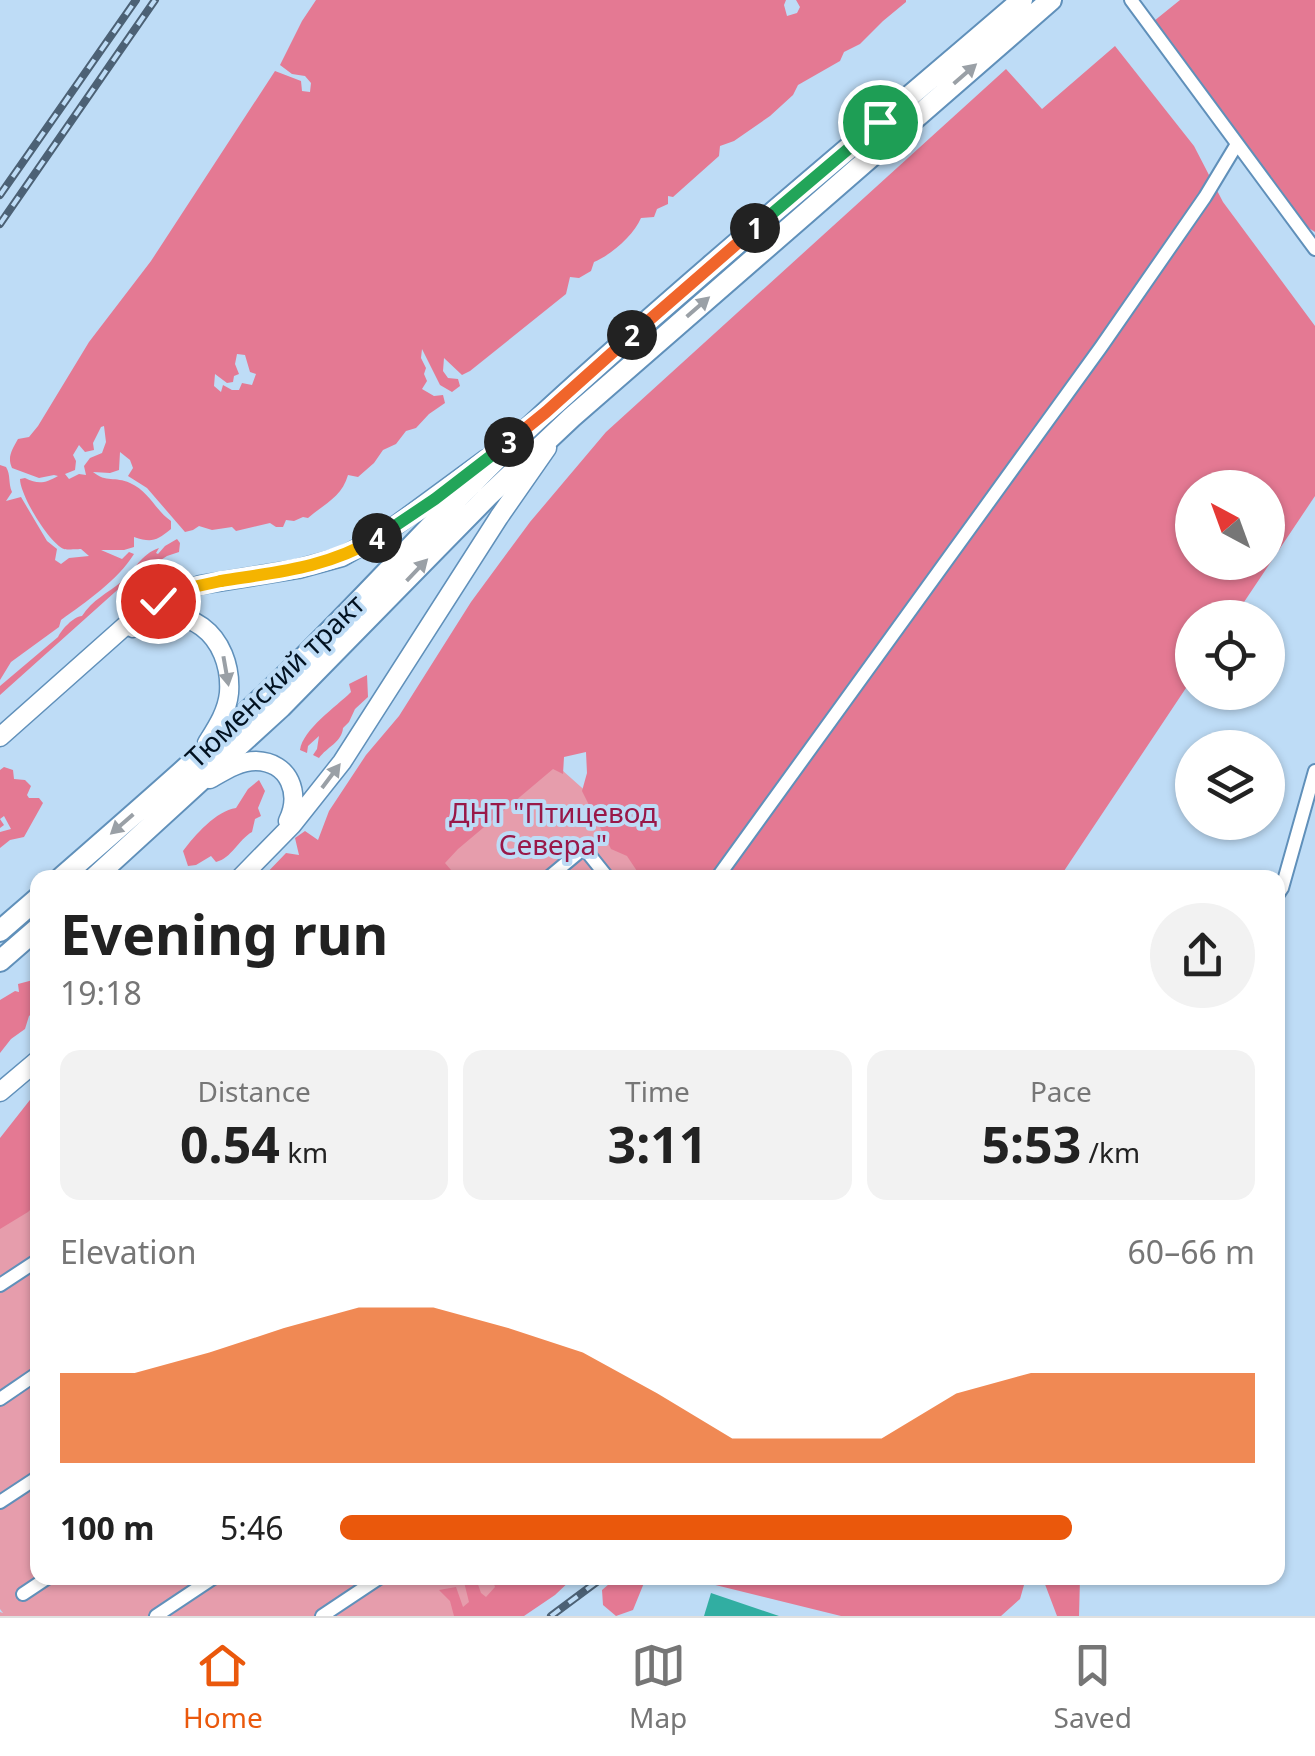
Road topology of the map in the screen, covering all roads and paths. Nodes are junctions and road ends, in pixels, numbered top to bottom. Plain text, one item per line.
1 (1022, 0) edge
2 (1051, 0) edge
3 (1132, 0) edge
4 (1236, 144) junction
5 (1315, 250) edge
6 (546, 412) junction
7 (572, 417) junction
8 (99, 650) junction
9 (0, 737) edge
10 (1315, 771) edge
11 (191, 777) junction
12 (268, 850) junction
13 (71, 870) edge
14 (102, 870) edge
15 (248, 870) edge
16 (558, 870) edge
17 (602, 870) edge
18 (723, 870) edge
19 (1285, 877) edge
20 (30, 905) edge
21 (0, 931) edge
22 (30, 935) edge
23 (0, 962) edge
24 (30, 1067) edge
25 (0, 1092) edge
26 (30, 1265) edge
27 (0, 1285) edge
28 (30, 1379) edge
29 (0, 1399) edge
30 (30, 1483) edge
31 (0, 1502) edge
32 (36, 1585) edge
33 (202, 1585) edge
34 (368, 1585) edge
35 (23, 1594) dead end
36 (156, 1616) edge
37 (322, 1616) edge

1 - 6 main road, Тюменский тракт
7 -> 2 main road, Тюменский тракт
3 - 4 street
4 - 5 street
4 - 18 street
6 - 8 main road
6 - 11 main road, Тюменский тракт
11 -> 7 main road, Тюменский тракт
12 -> 7 main road
8 - 9 main road
8 -> 11 main road
10 - 19 street
11 - 12 main road
11 -> 13 main road, Тюменский тракт
11 - 14 main road, Тюменский тракт
12 - 15 main road
16 - 17 street
20 - 21 main road
22 - 23 main road
24 - 25 main road
26 - 27 street
28 - 29 street
30 - 31 street
32 - 35 street
33 - 36 street
34 - 37 street

